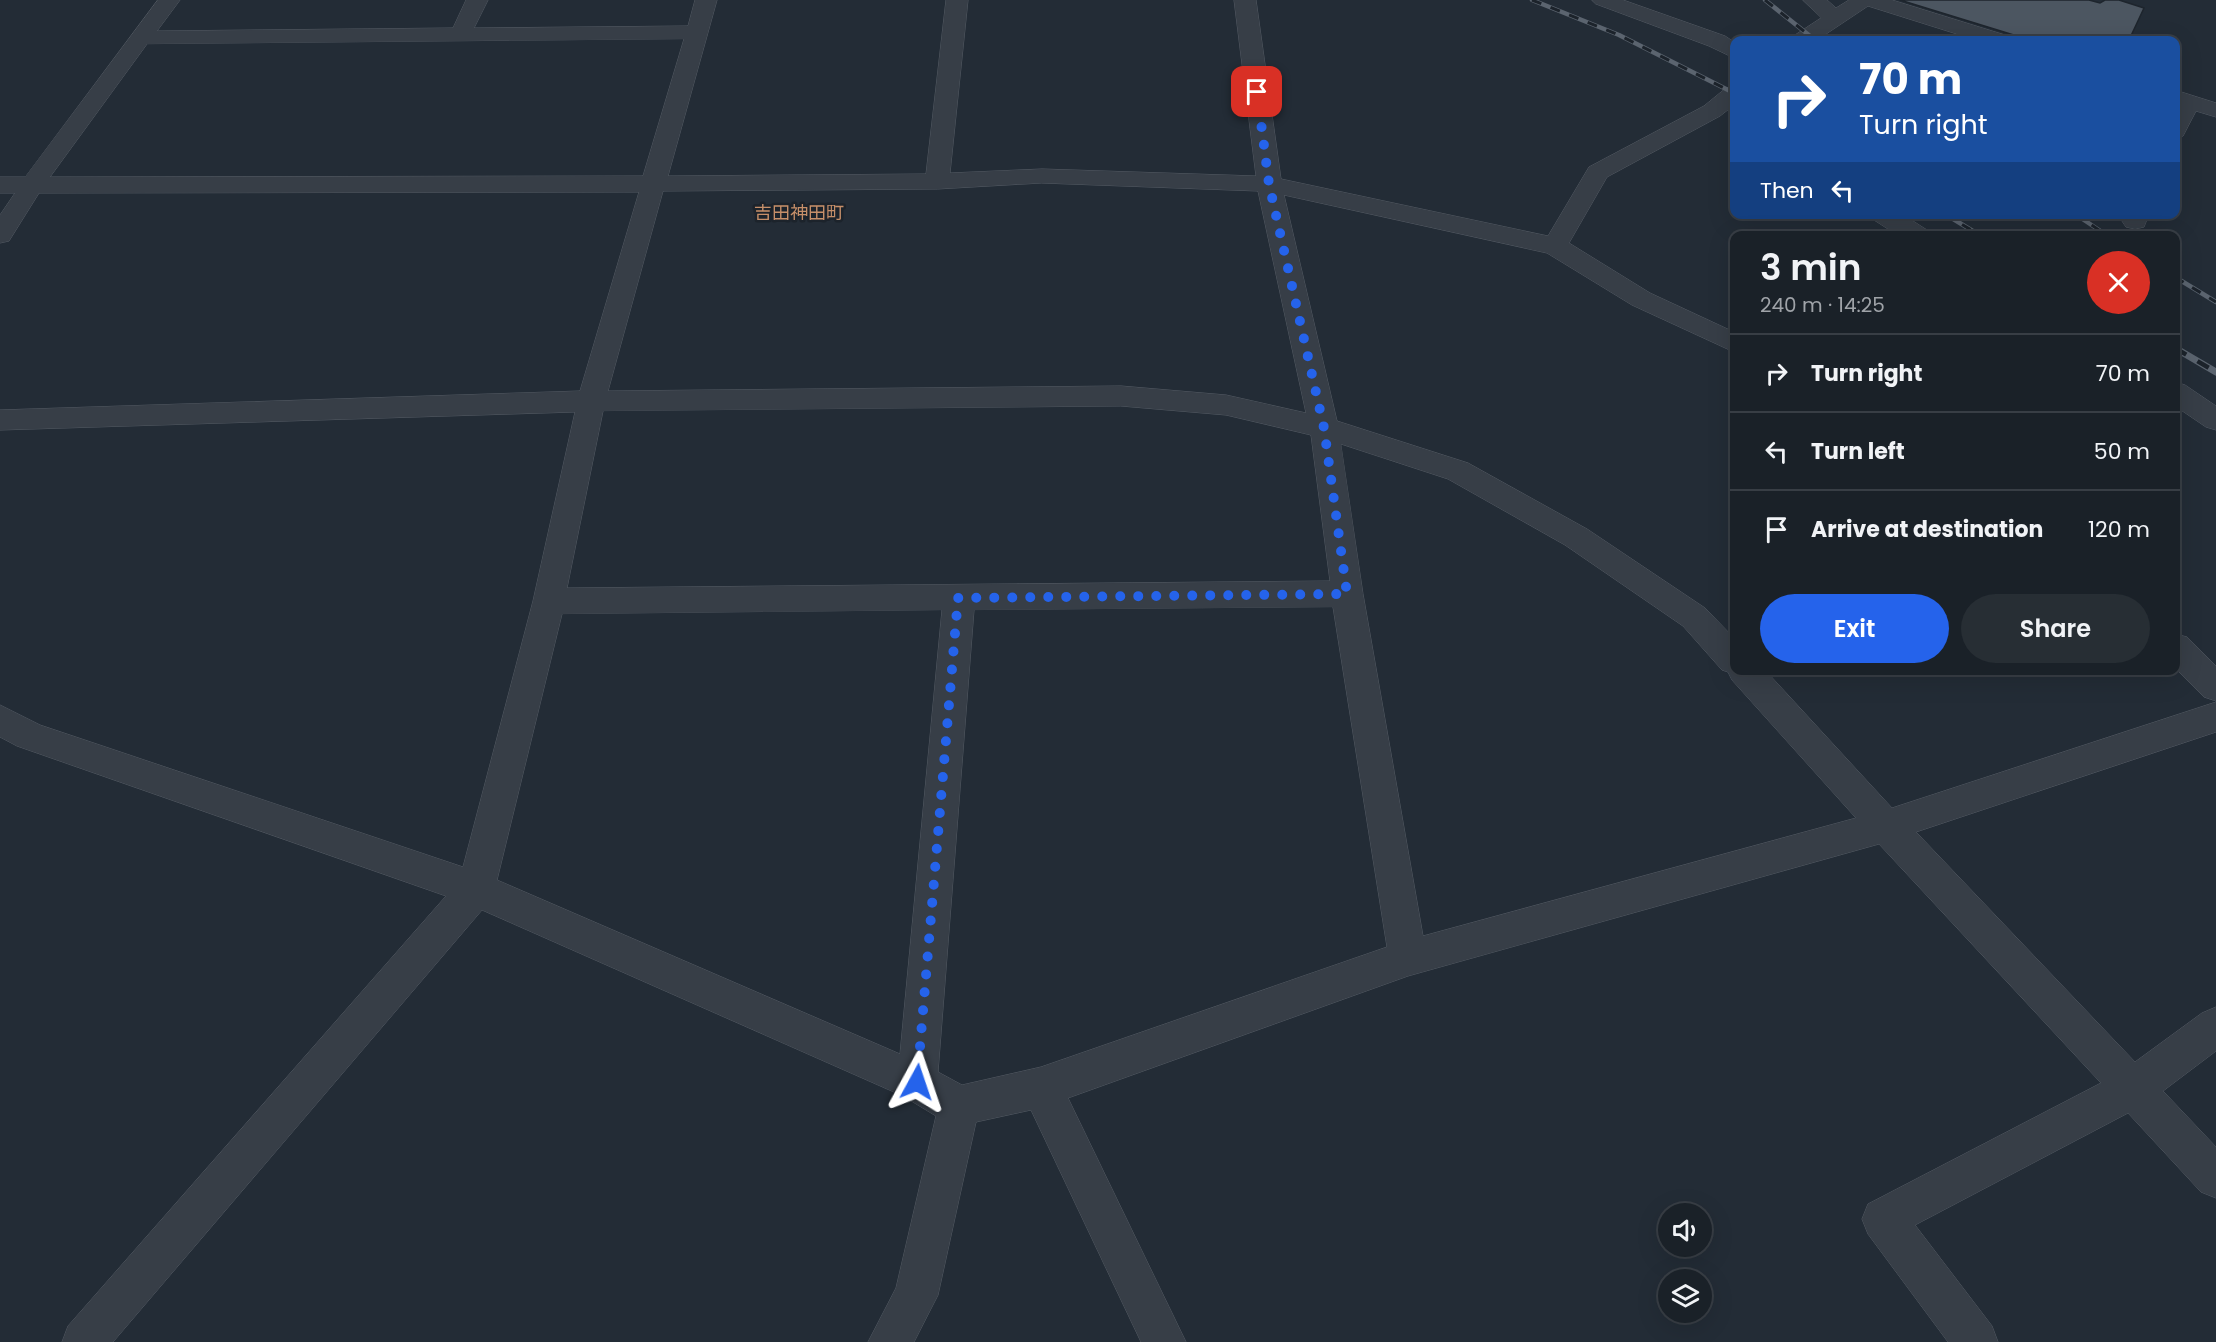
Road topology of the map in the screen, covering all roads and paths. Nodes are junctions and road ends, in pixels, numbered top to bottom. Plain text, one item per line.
1 (168, 0) edge
2 (477, 0) edge
3 (706, 0) edge
4 (957, 0) edge
5 (1245, 0) edge
6 (1603, 0) edge
7 (1814, 0) edge
8 (1863, 0) edge
9 (1870, 0) edge
10 (1835, 19) junction
11 (697, 32) junction
12 (460, 35) junction
13 (1809, 36) edge
14 (1984, 36) edge
15 (141, 38) junction
16 (1730, 49) edge
17 (1730, 96) edge
18 (2182, 99) edge
19 (2216, 110) edge
20 (1712, 111) junction
21 (1730, 122) edge
22 (937, 181) junction
23 (33, 183) junction
24 (653, 184) junction
25 (1269, 184) junction
26 (0, 185) edge
27 (1891, 219) edge
28 (1910, 231) edge
29 (0, 235) edge
30 (1555, 246) junction
31 (1730, 342) edge
32 (2180, 395) edge
33 (591, 401) junction
34 (0, 420) edge
35 (2216, 420) edge
36 (1324, 428) junction
37 (1347, 594) junction
38 (958, 598) junction
39 (549, 601) junction
40 (2180, 652) edge
41 (1730, 656) edge
42 (1749, 675) edge
43 (2216, 687) edge
44 (2216, 717) edge
45 (0, 720) edge
46 (1886, 826) junction
47 (476, 890) junction
48 (1408, 958) junction
49 (2216, 1027) edge
50 (917, 1082) junction
51 (1041, 1087) junction
52 (2134, 1088) junction
53 (959, 1106) junction
54 (2216, 1177) edge
55 (84, 1342) edge
56 (890, 1342) edge
57 (1164, 1342) edge
58 (1976, 1342) edge

1 - 15 street
2 - 12 street
3 - 11 street
4 - 22 street
5 - 25 street
6 - 16 street
7 - 10 street
8 - 10 street
9 - 14 street
10 - 13 street
11 - 12 street
11 - 24 street
12 - 15 street
15 - 23 street
17 - 20 street
18 - 19 street
20 - 21 street
20 - 30 street
22 - 24 street
22 - 25 street
23 - 24 street
23 - 26 street
23 - 29 street
24 - 33 street
25 - 30 street
25 - 36 street
27 - 28 street
30 - 31 street
32 - 35 street
33 - 34 street
33 - 36 street
33 - 39 street
36 - 37 street
36 - 41 street
37 - 38 street
37 - 48 street
38 - 39 street
38 - 50 street
39 - 47 street
40 - 43 street
42 - 46 street
44 - 46 street
45 - 47 street
46 - 48 street
46 - 52 street
47 - 50 street
47 - 55 street
48 - 51 street
49 - 52 street
50 - 53 street
51 - 53 street
51 - 57 street
52 - 54 street
52 - 58 street
53 - 56 street

